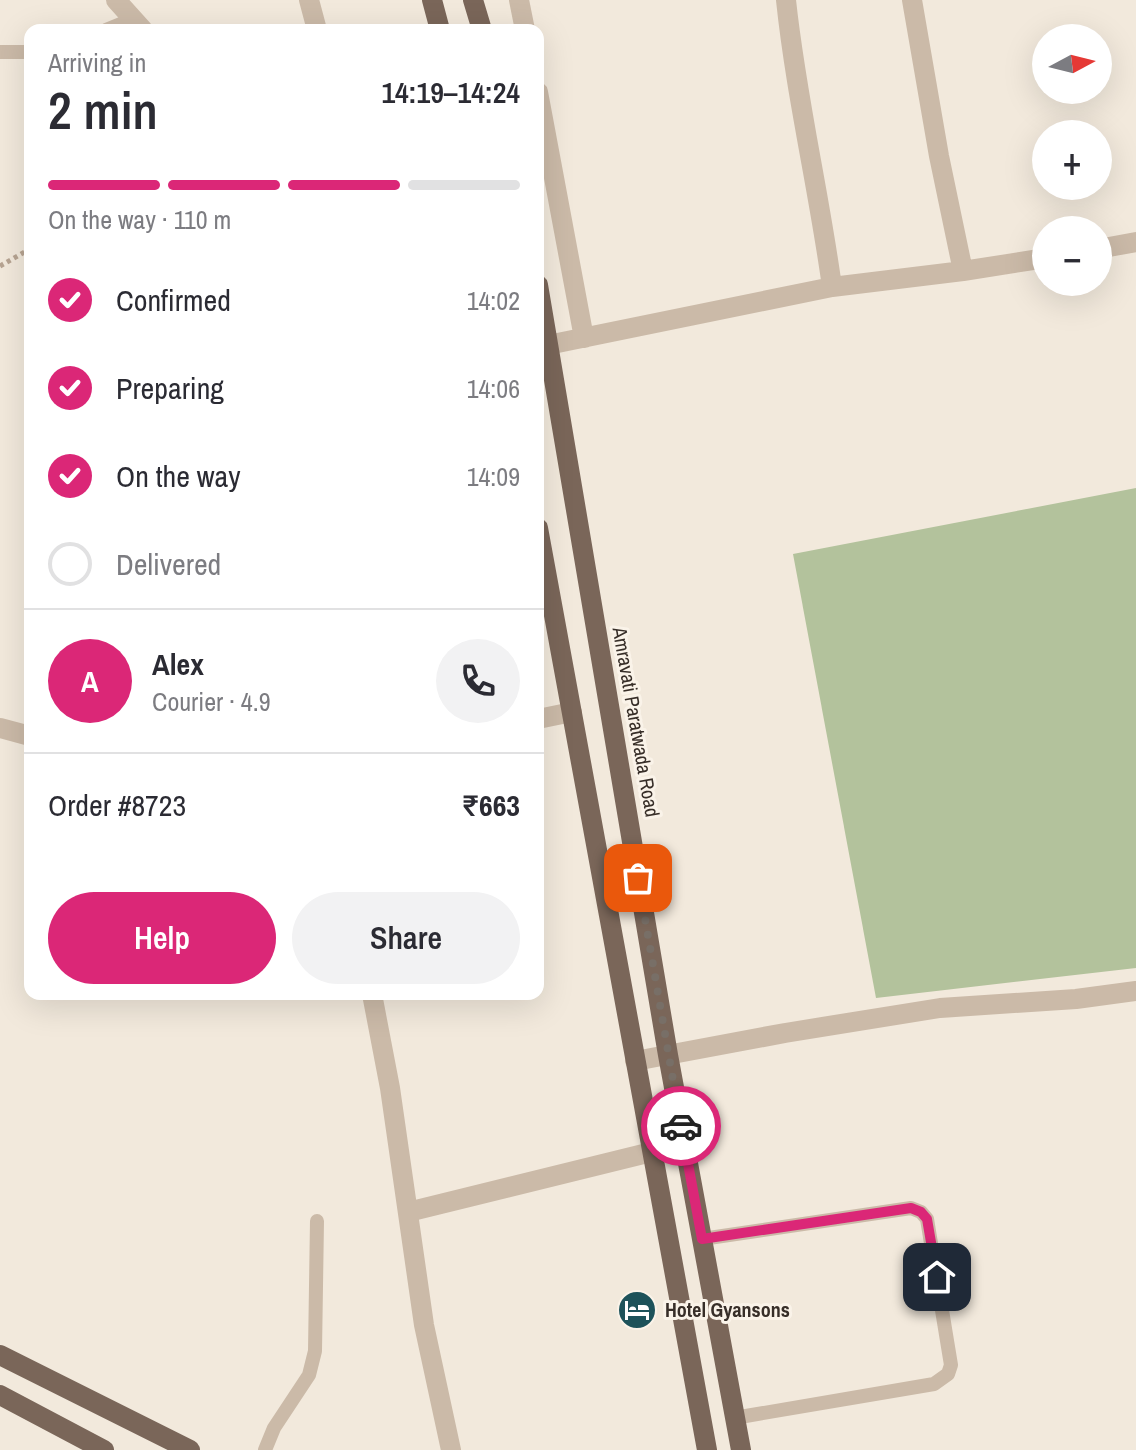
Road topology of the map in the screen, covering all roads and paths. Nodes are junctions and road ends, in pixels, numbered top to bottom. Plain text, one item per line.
1 (116, 0) edge
2 (309, 0) edge
3 (432, 0) edge
4 (473, 0) edge
5 (519, 0) edge
6 (786, 0) edge
7 (912, 0) edge
8 (138, 24) edge
9 (315, 24) edge
10 (438, 24) edge
11 (480, 24) edge
12 (524, 24) edge
13 (0, 52) edge
14 (24, 52) edge
15 (544, 124) edge
16 (1136, 242) edge
17 (1112, 246) edge
18 (24, 251) edge
19 (1032, 260) edge
20 (0, 266) edge
21 (963, 271) junction
22 (832, 287) junction
23 (584, 338) junction
24 (544, 346) edge
25 (544, 560) edge
26 (572, 712) junction
27 (544, 718) edge
28 (0, 728) edge
29 (24, 734) edge
30 (1136, 991) edge
31 (373, 1000) edge
32 (668, 1055) junction
33 (635, 1061) junction
34 (684, 1144) junction
35 (653, 1152) junction
36 (408, 1212) junction
37 (317, 1221) dead end
38 (702, 1239) junction
39 (0, 1355) edge
40 (0, 1395) edge
41 (734, 1418) junction
42 (104, 1450) edge
43 (190, 1450) edge
44 (265, 1450) edge
45 (451, 1450) edge
46 (707, 1450) edge
47 (741, 1450) edge

1 - 8 street
2 - 9 street
3 - 10 main road
4 - 11 main road
5 - 12 street
6 - 22 street
7 - 21 street
13 - 14 lane
15 - 23 street
16 - 17 street
18 - 20 path
19 - 21 street
21 - 22 street
22 - 23 street
23 - 24 street
24 - 32 main road, Amravati Paratwada Road
25 - 26 main road
26 - 27 street
26 - 33 main road
28 - 29 street
30 - 32 street
31 - 36 street
32 - 33 street
32 - 34 main road, Amravati Paratwada Road
33 - 35 main road
34 - 35 street
34 - 38 main road, Amravati Paratwada Road
35 - 36 street
35 - 46 main road
36 - 45 street
37 - 44 lane
38 - 41 main road, Amravati Paratwada Road
38 - 41 lane
39 - 43 main road
40 - 42 main road
41 - 47 main road, Amravati Paratwada Road

